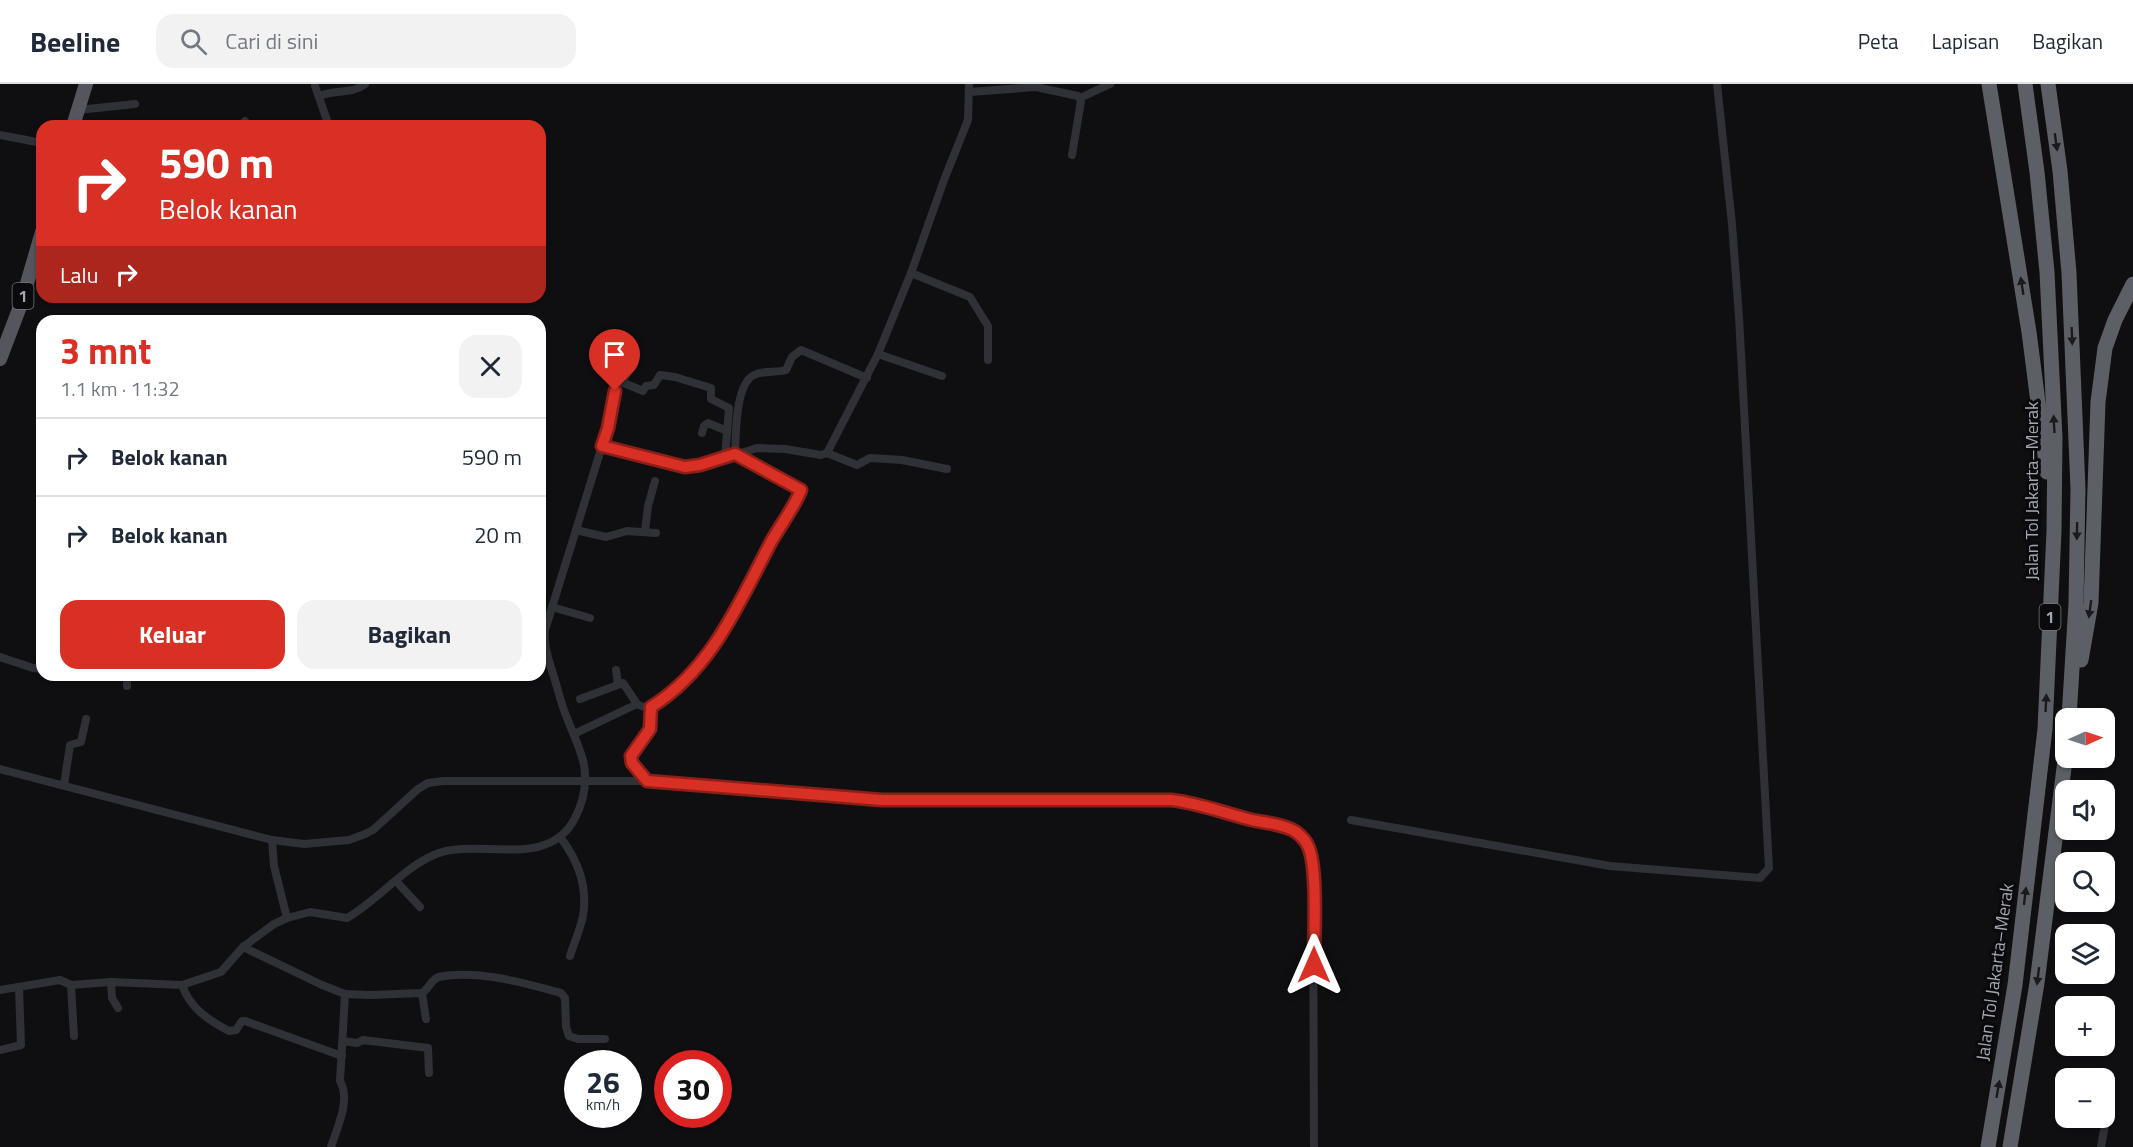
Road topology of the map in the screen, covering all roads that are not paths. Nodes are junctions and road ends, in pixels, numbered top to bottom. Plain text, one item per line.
1 (86, 84) edge
2 (365, 84) edge
3 (1110, 84) edge
4 (1717, 84) edge
5 (1989, 84) edge
6 (2025, 84) edge
7 (2048, 84) edge
8 (315, 86) dead end
9 (969, 88) edge
10 (320, 96) junction
11 (1080, 98) junction
12 (135, 104) dead end
13 (78, 110) junction
14 (75, 120) edge
15 (327, 120) edge
16 (0, 135) edge
17 (36, 142) edge
18 (1072, 155) dead end
19 (36, 253) edge
20 (911, 273) junction
21 (2133, 284) edge
22 (878, 354) junction
23 (0, 359) edge
24 (988, 360) dead end
25 (630, 369) dead end
26 (942, 376) dead end
27 (867, 378) junction
28 (619, 381) junction
29 (727, 430) junction
30 (702, 433) dead end
31 (602, 446) junction
32 (827, 453) junction
33 (735, 454) junction
34 (725, 458) junction
35 (947, 469) dead end
36 (655, 481) dead end
37 (576, 530) junction
38 (645, 531) junction
39 (2054, 531) junction
40 (656, 533) dead end
41 (552, 607) junction
42 (590, 618) dead end
43 (546, 628) edge
44 (546, 646) edge
45 (0, 657) edge
46 (36, 668) edge
47 (616, 670) dead end
48 (128, 681) edge
49 (618, 684) junction
50 (127, 687) dead end
51 (580, 699) dead end
52 (637, 704) junction
53 (651, 707) junction
54 (2071, 708) edge
55 (2072, 708) edge
56 (86, 719) dead end
57 (574, 734) junction
58 (2064, 768) edge
59 (0, 769) edge
60 (586, 780) junction
61 (647, 781) junction
62 (64, 785) junction
63 (1351, 820) dead end
64 (560, 837) junction
65 (272, 840) junction
66 (396, 881) junction
67 (420, 907) dead end
68 (286, 918) junction
69 (243, 947) junction
70 (570, 956) dead end
71 (111, 982) junction
72 (71, 985) junction
73 (182, 985) junction
74 (19, 987) junction
75 (0, 990) edge
76 (422, 993) junction
77 (345, 994) junction
78 (118, 1008) dead end
79 (426, 1019) dead end
80 (75, 1036) dead end
81 (605, 1039) dead end
82 (343, 1041) junction
83 (0, 1050) edge
84 (342, 1056) junction
85 (429, 1073) dead end
86 (2104, 1128) edge
87 (331, 1147) edge
88 (1314, 1147) edge
89 (1988, 1147) edge
90 (2010, 1147) edge
91 (2101, 1147) edge

1 - 13 highway
2 - 10 street
3 - 11 street
4 - 63 street
39 -> 5 highway
39 -> 6 highway, Jalan Tol Jakarta–Merak / 1
7 -> 54 highway, 1
8 - 10 street
9 - 11 street
9 - 20 street
10 - 15 street
11 - 18 street
12 - 13 street
13 - 14 highway
16 - 17 street
19 - 23 highway, 1
20 - 22 street
20 - 24 street
21 -> 55 highway
22 - 26 street
22 - 27 street
25 - 28 street
27 - 32 street
27 - 33 street
28 - 29 street
28 - 31 street
29 - 30 street
29 - 34 street
31 - 34 street
31 - 37 street
32 - 33 street
32 - 35 street
33 - 34 street
33 - 53 street
36 - 38 street
37 - 38 street
37 - 41 street
38 - 40 street
89 -> 39 highway, Jalan Tol Jakarta–Merak / 1
41 - 42 street
41 - 43 street
44 - 57 street
45 - 46 street
47 - 49 street
48 - 50 street
49 - 51 street
49 - 52 street
52 - 53 street
52 - 57 street
53 - 61 street
56 - 62 street
57 - 60 street
58 -> 90 highway
59 - 62 street
60 - 61 street
60 - 64 street
60 - 65 street
61 - 88 street
62 - 65 street
64 - 66 street
64 - 70 street
65 - 68 street
66 - 67 street
66 - 68 street
68 - 69 street
69 - 73 street
69 - 77 street
71 - 72 street
71 - 73 street
71 - 78 street
72 - 74 street
72 - 80 street
73 - 84 street
74 - 75 street
74 - 83 street
76 - 77 street
76 - 79 street
76 - 81 street
77 - 82 street
82 - 84 street
82 - 85 street
84 - 87 street
86 - 91 street

